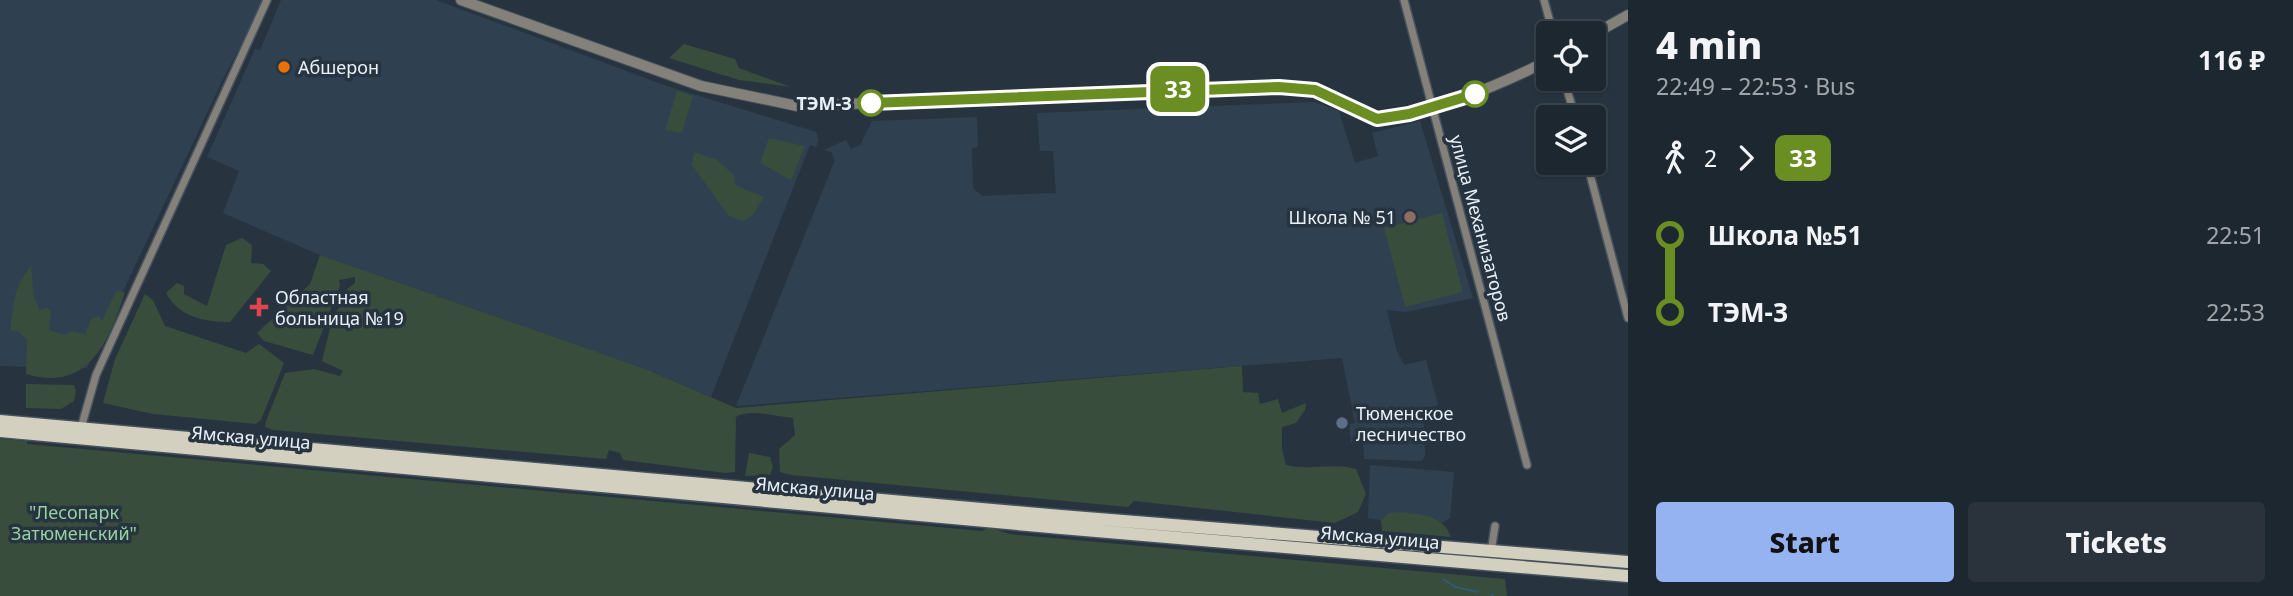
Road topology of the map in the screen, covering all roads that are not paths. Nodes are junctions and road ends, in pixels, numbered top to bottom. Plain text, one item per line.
1 (267, 0) edge
2 (461, 0) edge
3 (1404, 0) edge
4 (1544, 0) edge
5 (1628, 15) edge
6 (1550, 21) edge
7 (1606, 27) edge
8 (1536, 66) edge
9 (1433, 107) junction
10 (1590, 175) edge
11 (1628, 318) edge
12 (0, 422) edge
13 (81, 428) junction
14 (0, 431) edge
15 (1527, 465) dead end
16 (479, 469) junction
17 (1495, 526) dead end
18 (1491, 552) junction
19 (1628, 562) edge
20 (1628, 576) edge

1 - 13 street
2 - 9 street
3 - 9 street, улица Механизаторов
4 - 6 street
5 - 7 street
8 - 9 street
9 - 15 street, улица Механизаторов
10 - 11 street
12 - 13 main road, Ямская улица
13 - 16 main road, Ямская улица
14 - 16 main road, Ямская улица
16 - 18 main road, Ямская улица
16 - 20 main road, Ямская улица
17 - 18 street
18 - 19 main road, Ямская улица

